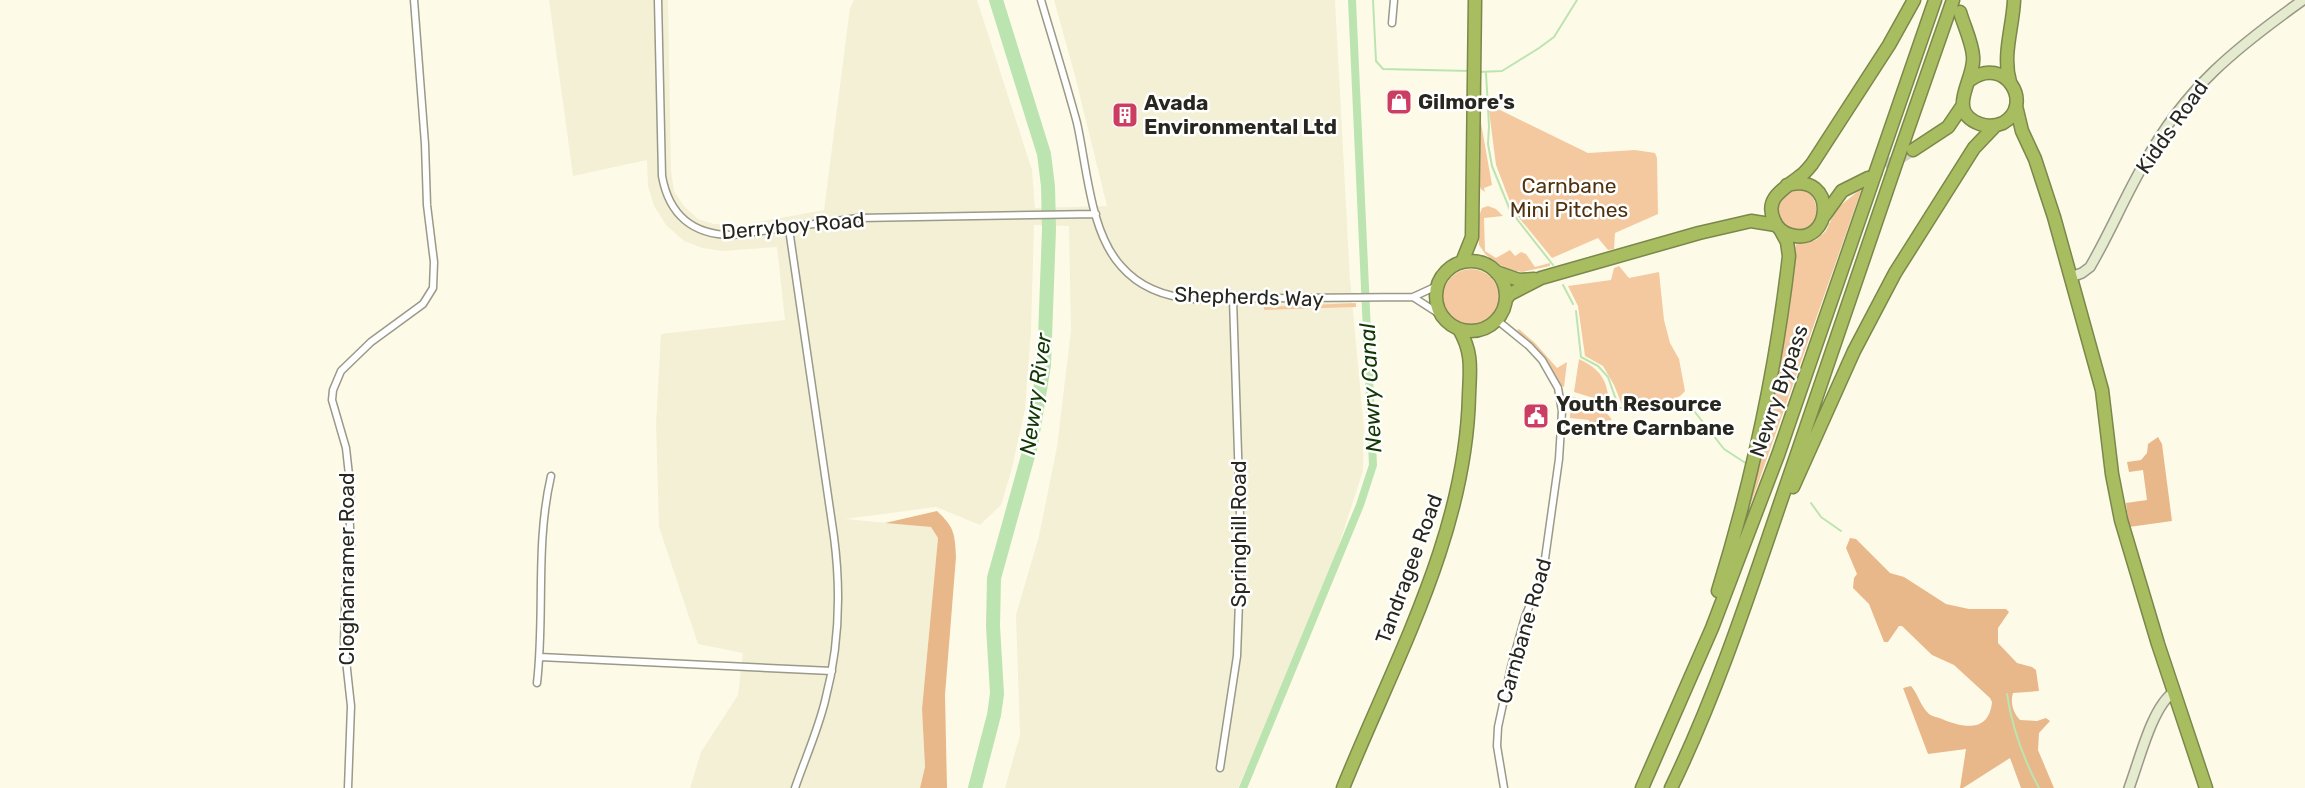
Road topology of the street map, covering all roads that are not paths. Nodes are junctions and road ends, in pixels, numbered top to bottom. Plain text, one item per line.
1 (414, 0) edge
2 (658, 0) edge
3 (1041, 0) edge
4 (1394, 0) edge
5 (1474, 0) edge
6 (1914, 0) edge
7 (1935, 0) edge
8 (1953, 0) edge
9 (2014, 0) edge
10 (2303, 0) edge
11 (1960, 12) dead end
12 (1392, 23) dead end
13 (1974, 56) junction
14 (1995, 73) junction
15 (1970, 80) junction
16 (2010, 82) junction
17 (1963, 105) junction
18 (2016, 106) junction
19 (1979, 124) junction
20 (1998, 124) junction
21 (1948, 127) junction
22 (2025, 140) junction
23 (1913, 150) tunnel mouth
24 (1868, 178) tunnel mouth
25 (1787, 185) junction
26 (1812, 186) junction
27 (1842, 191) junction
28 (1772, 202) junction
29 (1096, 214) junction
30 (1824, 216) junction
31 (1751, 221) junction
32 (1779, 228) junction
33 (789, 229) junction
34 (1472, 237) junction
35 (1462, 262) junction
36 (1480, 262) junction
37 (1496, 272) junction
38 (2072, 277) junction
39 (1541, 278) junction
40 (1437, 286) junction
41 (1413, 297) junction
42 (1233, 299) junction
43 (1506, 299) junction
44 (1441, 315) junction
45 (1493, 323) junction
46 (1459, 329) junction
47 (1470, 354) junction
48 (550, 476) dead end
49 (1765, 548) junction
50 (540, 657) junction
51 (1694, 670) junction
52 (832, 671) junction
53 (537, 683) dead end
54 (2174, 692) junction
55 (1220, 768) dead end
56 (348, 788) edge
57 (795, 788) edge
58 (1342, 788) edge
59 (1504, 788) edge
60 (1642, 788) edge
61 (1671, 788) edge
62 (2129, 788) edge
63 (2206, 788) edge

1 - 56 street, Cloghanramer Road
2 - 33 street, Derryboy Road
3 - 29 street, Shepherds Way
4 - 12 street
5 - 34 highway
6 - 25 highway
7 - 51 highway, Newry Bypass
8 - 49 highway, Newry Bypass
9 - 16 highway
10 - 38 street, Kidds Road
11 - 13 highway
13 - 14 highway
13 - 15 highway
14 - 15 highway
14 - 16 highway
15 - 17 highway
16 - 18 highway
17 - 19 highway
17 - 21 highway
18 - 20 highway
18 - 22 highway
19 - 20 highway
19 - 21 highway
20 - 22 highway
20 - 49 highway
21 - 23 highway
22 - 38 highway
24 - 27 highway
25 - 26 highway
25 - 28 highway
26 - 27 highway
26 - 30 highway
27 - 30 highway
28 - 31 highway
28 - 32 highway
29 - 33 street, Derryboy Road
29 - 42 street, Shepherds Way
30 - 32 highway
31 - 32 highway
31 - 39 highway
32 - 51 highway
33 - 52 street
34 - 35 highway
34 - 36 highway
35 - 36 highway
35 - 40 highway
36 - 37 highway
37 - 39 highway
37 - 43 highway
38 - 54 highway
39 - 43 highway
40 - 41 street, Shepherds Way
40 - 44 highway
41 - 42 street, Shepherds Way
41 - 44 street
42 - 55 street, Springhill Road
43 - 45 highway
44 - 46 highway
45 - 46 highway
45 - 47 highway
45 - 59 street, Carnbane Road
46 - 47 highway, Tandragee Road
47 - 58 highway, Tandragee Road
48 - 50 street
49 - 61 highway, Newry Bypass
50 - 52 street
50 - 53 street
51 - 60 highway, Newry Bypass
52 - 57 street
54 - 62 street
54 - 63 highway

